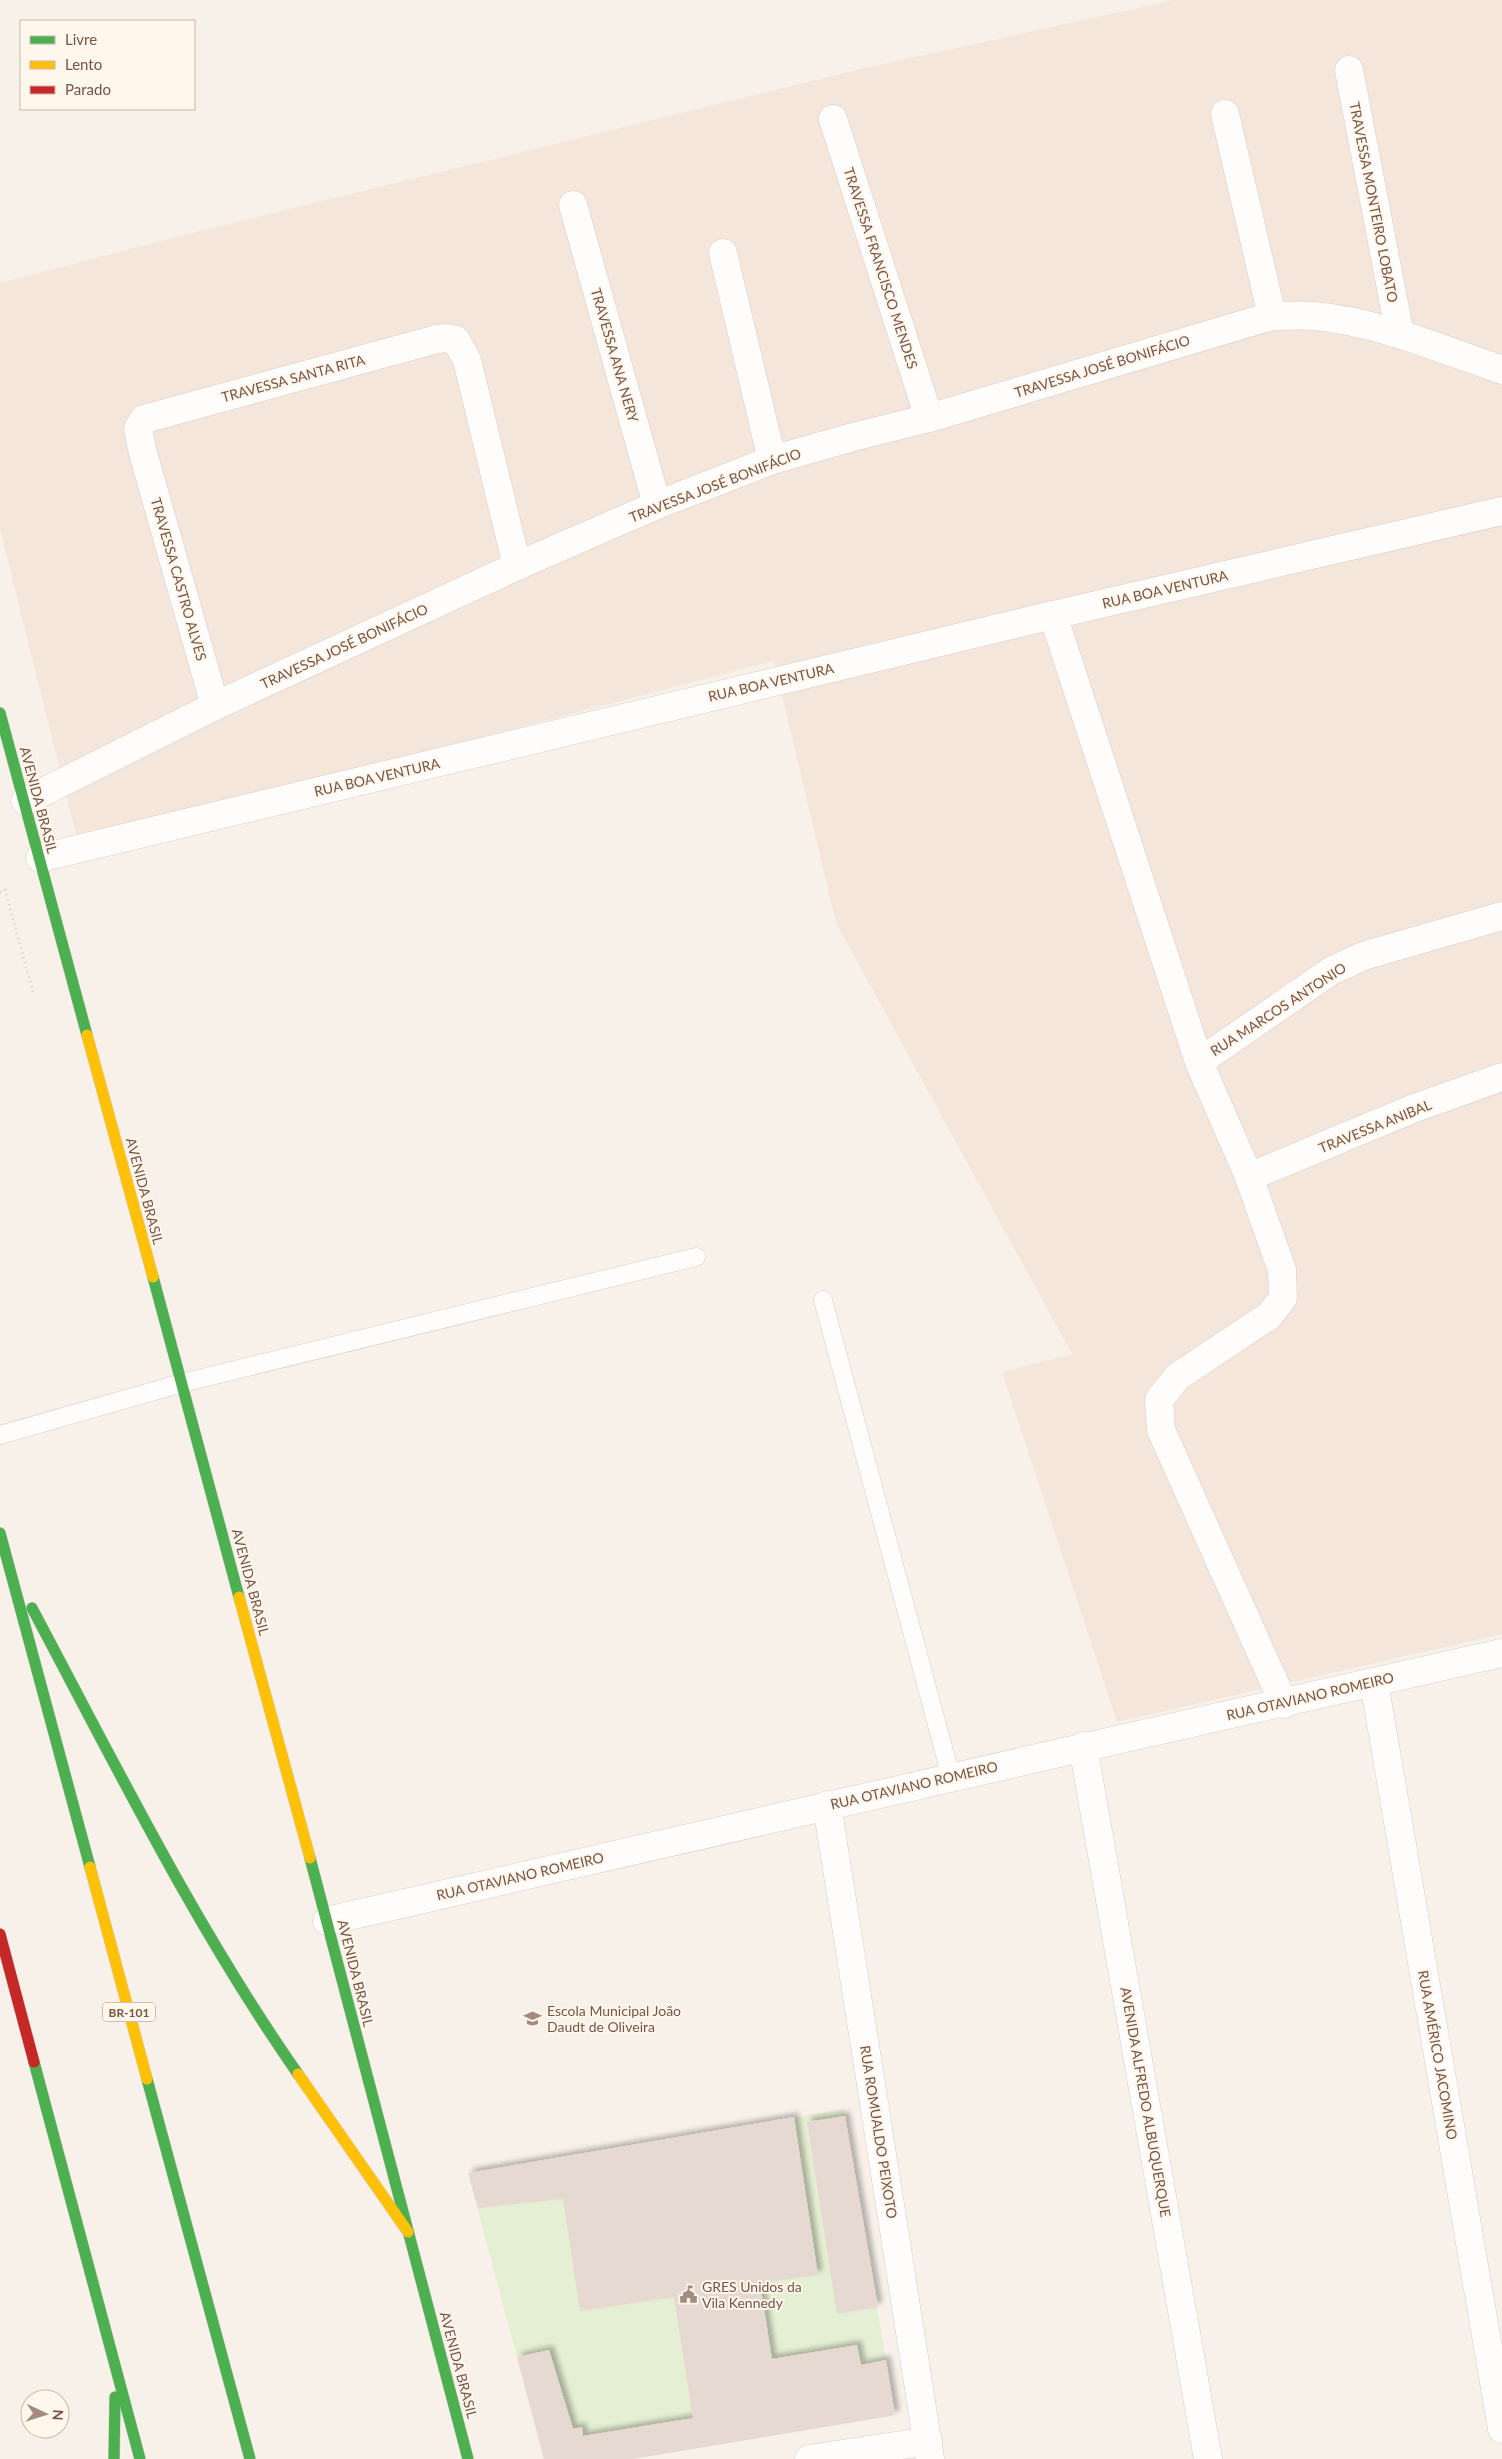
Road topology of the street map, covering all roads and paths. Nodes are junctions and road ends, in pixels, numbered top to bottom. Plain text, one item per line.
1 (1349, 70) dead end
2 (1225, 114) dead end
3 (833, 119) dead end
4 (573, 205) dead end
5 (723, 253) dead end
6 (1272, 316) junction
7 (1400, 334) junction
8 (1502, 370) edge
9 (929, 418) junction
10 (143, 453) joint
11 (772, 460) junction
12 (657, 505) junction
13 (1502, 511) edge
14 (517, 566) junction
15 (1053, 615) junction
16 (216, 706) junction
17 (0, 713) edge
18 (25, 802) junction
19 (40, 858) junction
20 (5, 890) dead end
21 (0, 892) edge
22 (1502, 916) edge
23 (1199, 1062) junction
24 (1502, 1077) edge
25 (1249, 1178) junction
26 (696, 1257) dead end
27 (823, 1300) dead end
28 (182, 1383) junction
29 (0, 1434) edge
30 (0, 1533) edge
31 (9, 1565) junction
32 (1502, 1653) edge
33 (1374, 1682) junction
34 (1284, 1704) junction
35 (1083, 1746) junction
36 (951, 1777) junction
37 (827, 1805) junction
38 (328, 1921) junction
39 (0, 1934) edge
40 (408, 2232) junction
41 (115, 2358) junction
42 (1502, 2429) edge
43 (929, 2450) edge
44 (114, 2459) edge
45 (140, 2459) edge
46 (250, 2459) edge
47 (468, 2459) edge
48 (809, 2459) edge
49 (1208, 2459) edge

1 - 7 street, TRAVESSA MONTEIRO LOBATO
2 - 6 street
3 - 9 street, TRAVESSA FRANCISCO MENDES
4 - 12 street, TRAVESSA ANA NERY
5 - 11 street
6 - 7 street, TRAVESSA JOSÉ BONIFÁCIO
6 - 9 street, TRAVESSA JOSÉ BONIFÁCIO
7 - 8 street, TRAVESSA JOSÉ BONIFÁCIO
9 - 11 street, TRAVESSA JOSÉ BONIFÁCIO
10 - 14 street, TRAVESSA SANTA RITA
10 - 16 street, TRAVESSA CASTRO ALVES
11 - 12 street, TRAVESSA JOSÉ BONIFÁCIO
12 - 14 street, TRAVESSA JOSÉ BONIFÁCIO
13 - 15 street, RUA BOA VENTURA
14 - 16 street, TRAVESSA JOSÉ BONIFÁCIO
15 - 19 street, RUA BOA VENTURA
15 - 23 street
16 - 18 street, TRAVESSA JOSÉ BONIFÁCIO
17 - 18 main road, AVENIDA BRASIL
18 - 19 main road, AVENIDA BRASIL
19 - 28 main road, AVENIDA BRASIL
20 - 21 path
22 - 23 street, RUA MARCOS ANTONIO
23 - 25 street
24 - 25 street, TRAVESSA ANIBAL
25 - 34 street
26 - 28 lane
27 - 36 lane
28 - 29 lane
28 - 38 main road, AVENIDA BRASIL
30 - 31 main road, BR-101
31 - 40 main road
31 - 46 main road, BR-101
32 - 33 street, RUA OTAVIANO ROMEIRO
33 - 34 street, RUA OTAVIANO ROMEIRO
33 - 42 street, RUA AMÉRICO JACOMINO
34 - 35 street, RUA OTAVIANO ROMEIRO
35 - 36 street, RUA OTAVIANO ROMEIRO
35 - 49 street, AVENIDA ALFREDO ALBUQUERQUE
36 - 37 street, RUA OTAVIANO ROMEIRO
37 - 38 street, RUA OTAVIANO ROMEIRO
37 - 43 street, RUA ROMUALDO PEIXOTO
38 - 40 main road, AVENIDA BRASIL
39 - 41 main road
40 - 47 main road, AVENIDA BRASIL
41 - 44 main road
41 - 45 main road
43 - 48 street

